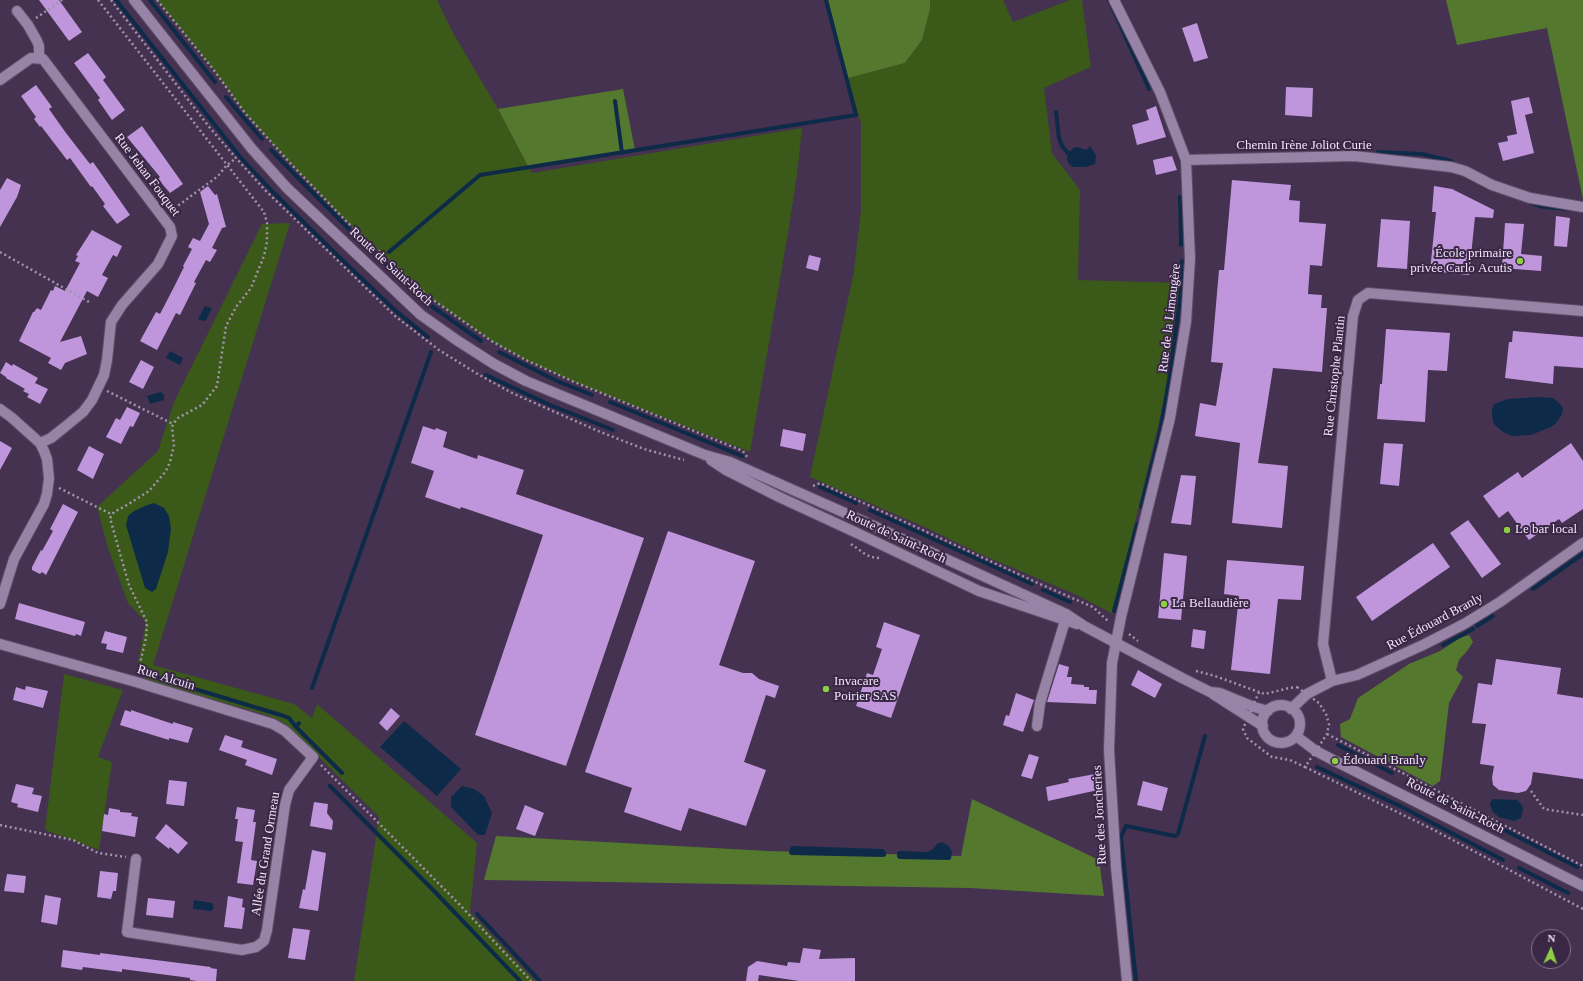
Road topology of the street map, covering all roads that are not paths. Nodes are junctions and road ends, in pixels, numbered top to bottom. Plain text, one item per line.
1 (134, 0) edge
2 (1114, 0) edge
3 (17, 12) dead end
4 (39, 58) junction
5 (0, 80) edge
6 (1186, 160) junction
7 (1583, 207) edge
8 (1583, 311) edge
9 (0, 409) edge
10 (40, 443) junction
11 (705, 455) junction
12 (1583, 543) edge
13 (0, 604) edge
14 (1065, 621) junction
15 (1084, 626) junction
16 (0, 644) edge
17 (1115, 645) junction
18 (1332, 681) junction
19 (1210, 692) junction
20 (1292, 709) junction
21 (1268, 711) junction
22 (1037, 726) dead end
23 (1263, 726) junction
24 (1296, 736) junction
25 (313, 757) joint
26 (136, 859) road end
27 (1583, 886) edge
28 (1127, 981) edge

1 - 11 street, Route de Saint-Roch
2 - 6 street, Rue de la Limougère
3 - 4 street
4 - 5 street
4 - 10 street, Rue Jehan Fouquet
6 - 7 street, Chemin Irène Joliot Curie
6 - 17 street, Rue de la Limougère
8 - 18 street, Rue Christophe Plantin
9 - 10 street
10 - 13 street
11 - 14 street, Route de Saint-Roch
11 - 15 street, Route de Saint-Roch
12 - 18 street, Rue Édouard Branly
14 - 15 street, Route de Saint-Roch
14 - 22 street
15 - 17 street, Route de Saint-Roch
16 - 25 street, Rue Alcuin
17 - 19 street, Route de Saint-Roch
17 - 28 street, Rue des Joncheries
18 - 20 street, Rue Édouard Branly
19 - 21 street, Route de Saint-Roch
19 - 23 street, Route de Saint-Roch
20 - 21 street
20 - 24 street
21 - 23 street
23 - 24 street
24 - 27 street, Route de Saint-Roch
25 - 26 street, Allée du Grand Ormeau

